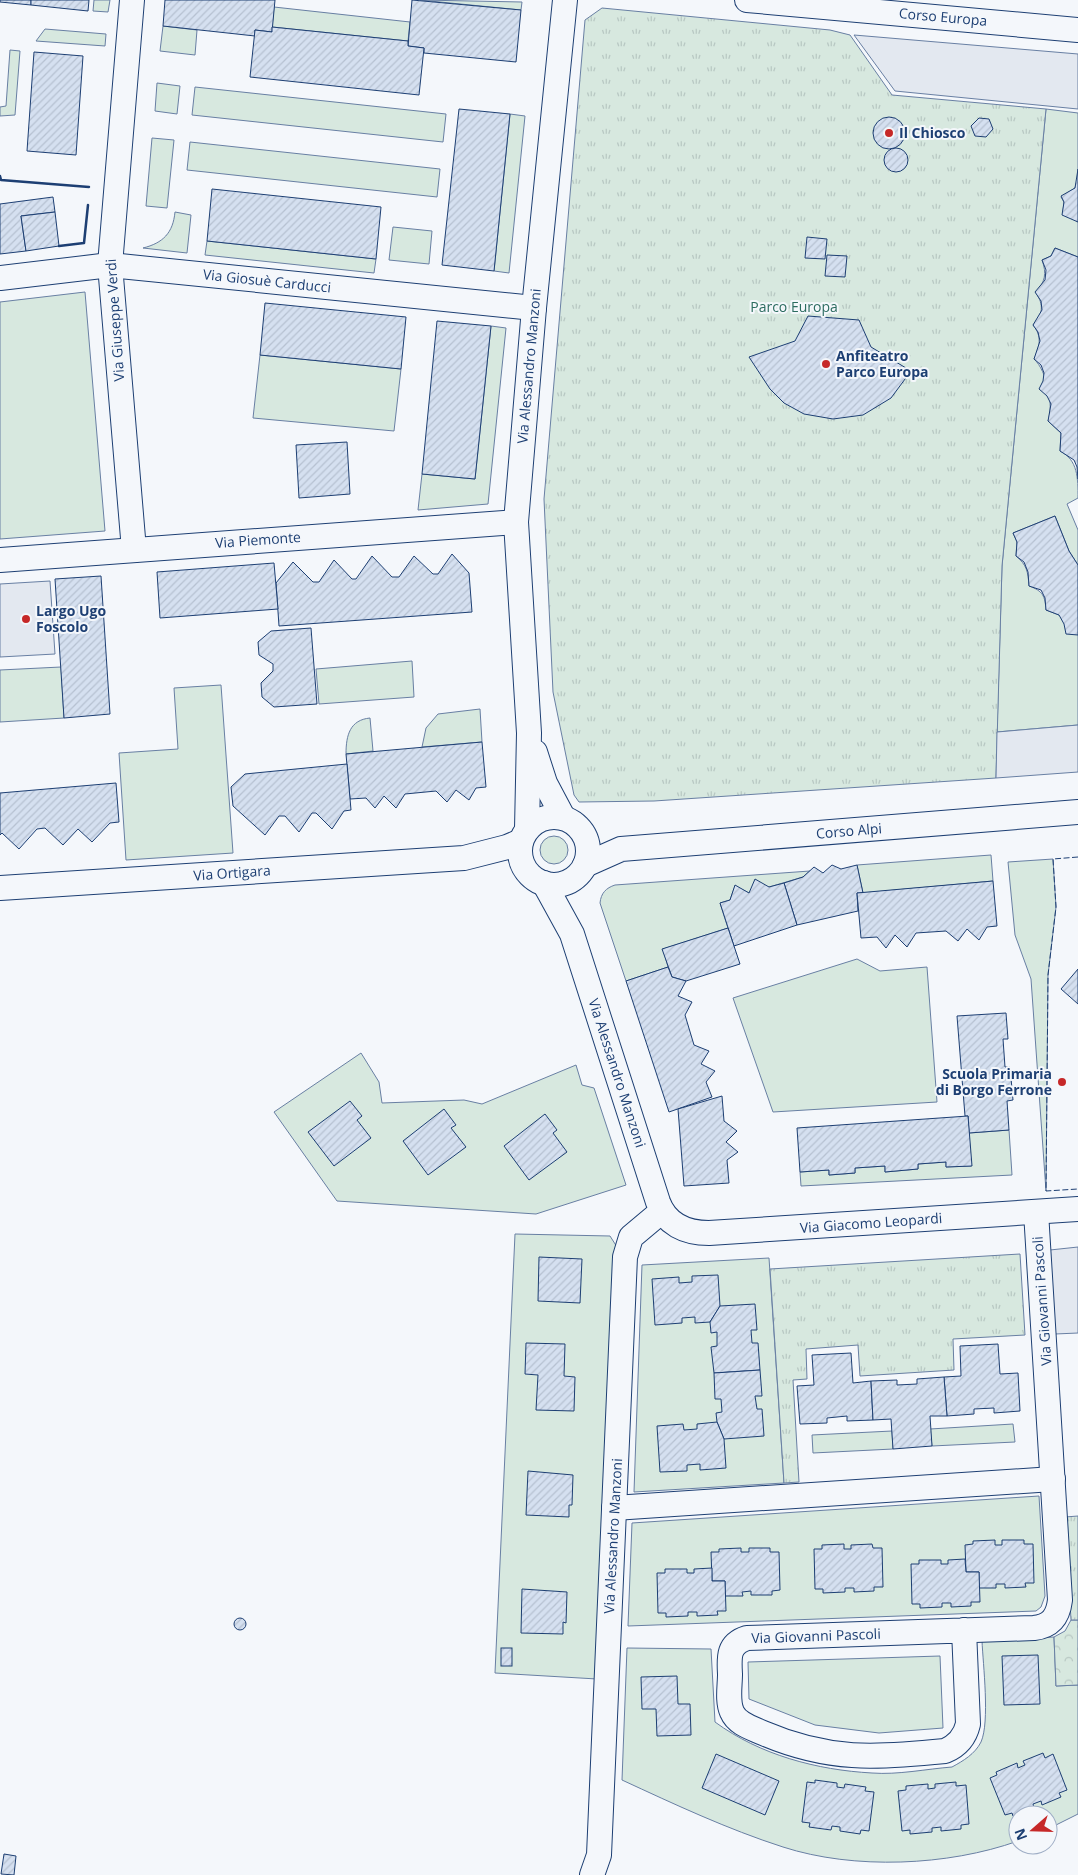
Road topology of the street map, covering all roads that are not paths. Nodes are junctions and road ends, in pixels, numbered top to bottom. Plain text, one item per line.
1 (132, 0) edge
2 (565, 0) edge
3 (747, 0) edge
4 (1078, 30) edge
5 (110, 265) junction
6 (0, 278) edge
7 (534, 308) junction
8 (516, 522) junction
9 (134, 550) junction
10 (0, 560) edge
11 (529, 733) junction
12 (1078, 812) edge
13 (563, 818) junction
14 (582, 832) junction
15 (524, 835) junction
16 (621, 849) junction
17 (464, 858) junction
18 (524, 867) junction
19 (577, 873) junction
20 (544, 883) junction
21 (0, 888) edge
22 (572, 934) junction
23 (1078, 1209) edge
24 (1036, 1212) junction
25 (664, 1216) junction
26 (1053, 1479) junction
27 (614, 1508) junction
28 (964, 1630) junction
29 (592, 1875) edge

1 - 5 street, Via Giuseppe Verdi
2 - 7 street, Via Alessandro Manzoni
3 - 4 street, Corso Europa
5 - 6 street, Via Giosuè Carducci
5 - 7 street, Via Giosuè Carducci
5 - 9 street, Via Giuseppe Verdi
7 - 8 street, Via Alessandro Manzoni
8 - 9 street, Via Piemonte
8 - 11 street, Via Alessandro Manzoni
9 - 10 street, Via Piemonte
11 - 13 street, Via Alessandro Manzoni
11 - 15 street, Via Alessandro Manzoni
12 - 16 street, Corso Alpi
13 - 14 street, Via Alessandro Manzoni
13 - 15 street
14 - 16 street, Corso Alpi
14 - 19 street, Via Alessandro Manzoni
15 - 17 street, Via Ortigara
15 - 18 street, Via Alessandro Manzoni
16 - 19 street, Corso Alpi
17 - 18 street, Via Ortigara
17 - 21 street, Via Ortigara
18 - 20 street, Via Alessandro Manzoni
19 - 20 street
19 - 22 street, Via Alessandro Manzoni
20 - 22 street, Via Alessandro Manzoni
22 - 25 street, Via Alessandro Manzoni
23 - 24 street, Via Giacomo Leopardi
24 - 25 street, Via Giacomo Leopardi
24 - 26 street, Via Giovanni Pascoli
25 - 27 street, Via Alessandro Manzoni
26 - 27 street
26 - 28 street, Via Giovanni Pascoli
27 - 29 street, Via Alessandro Manzoni
28 - 28 street, Via Giovanni Pascoli

